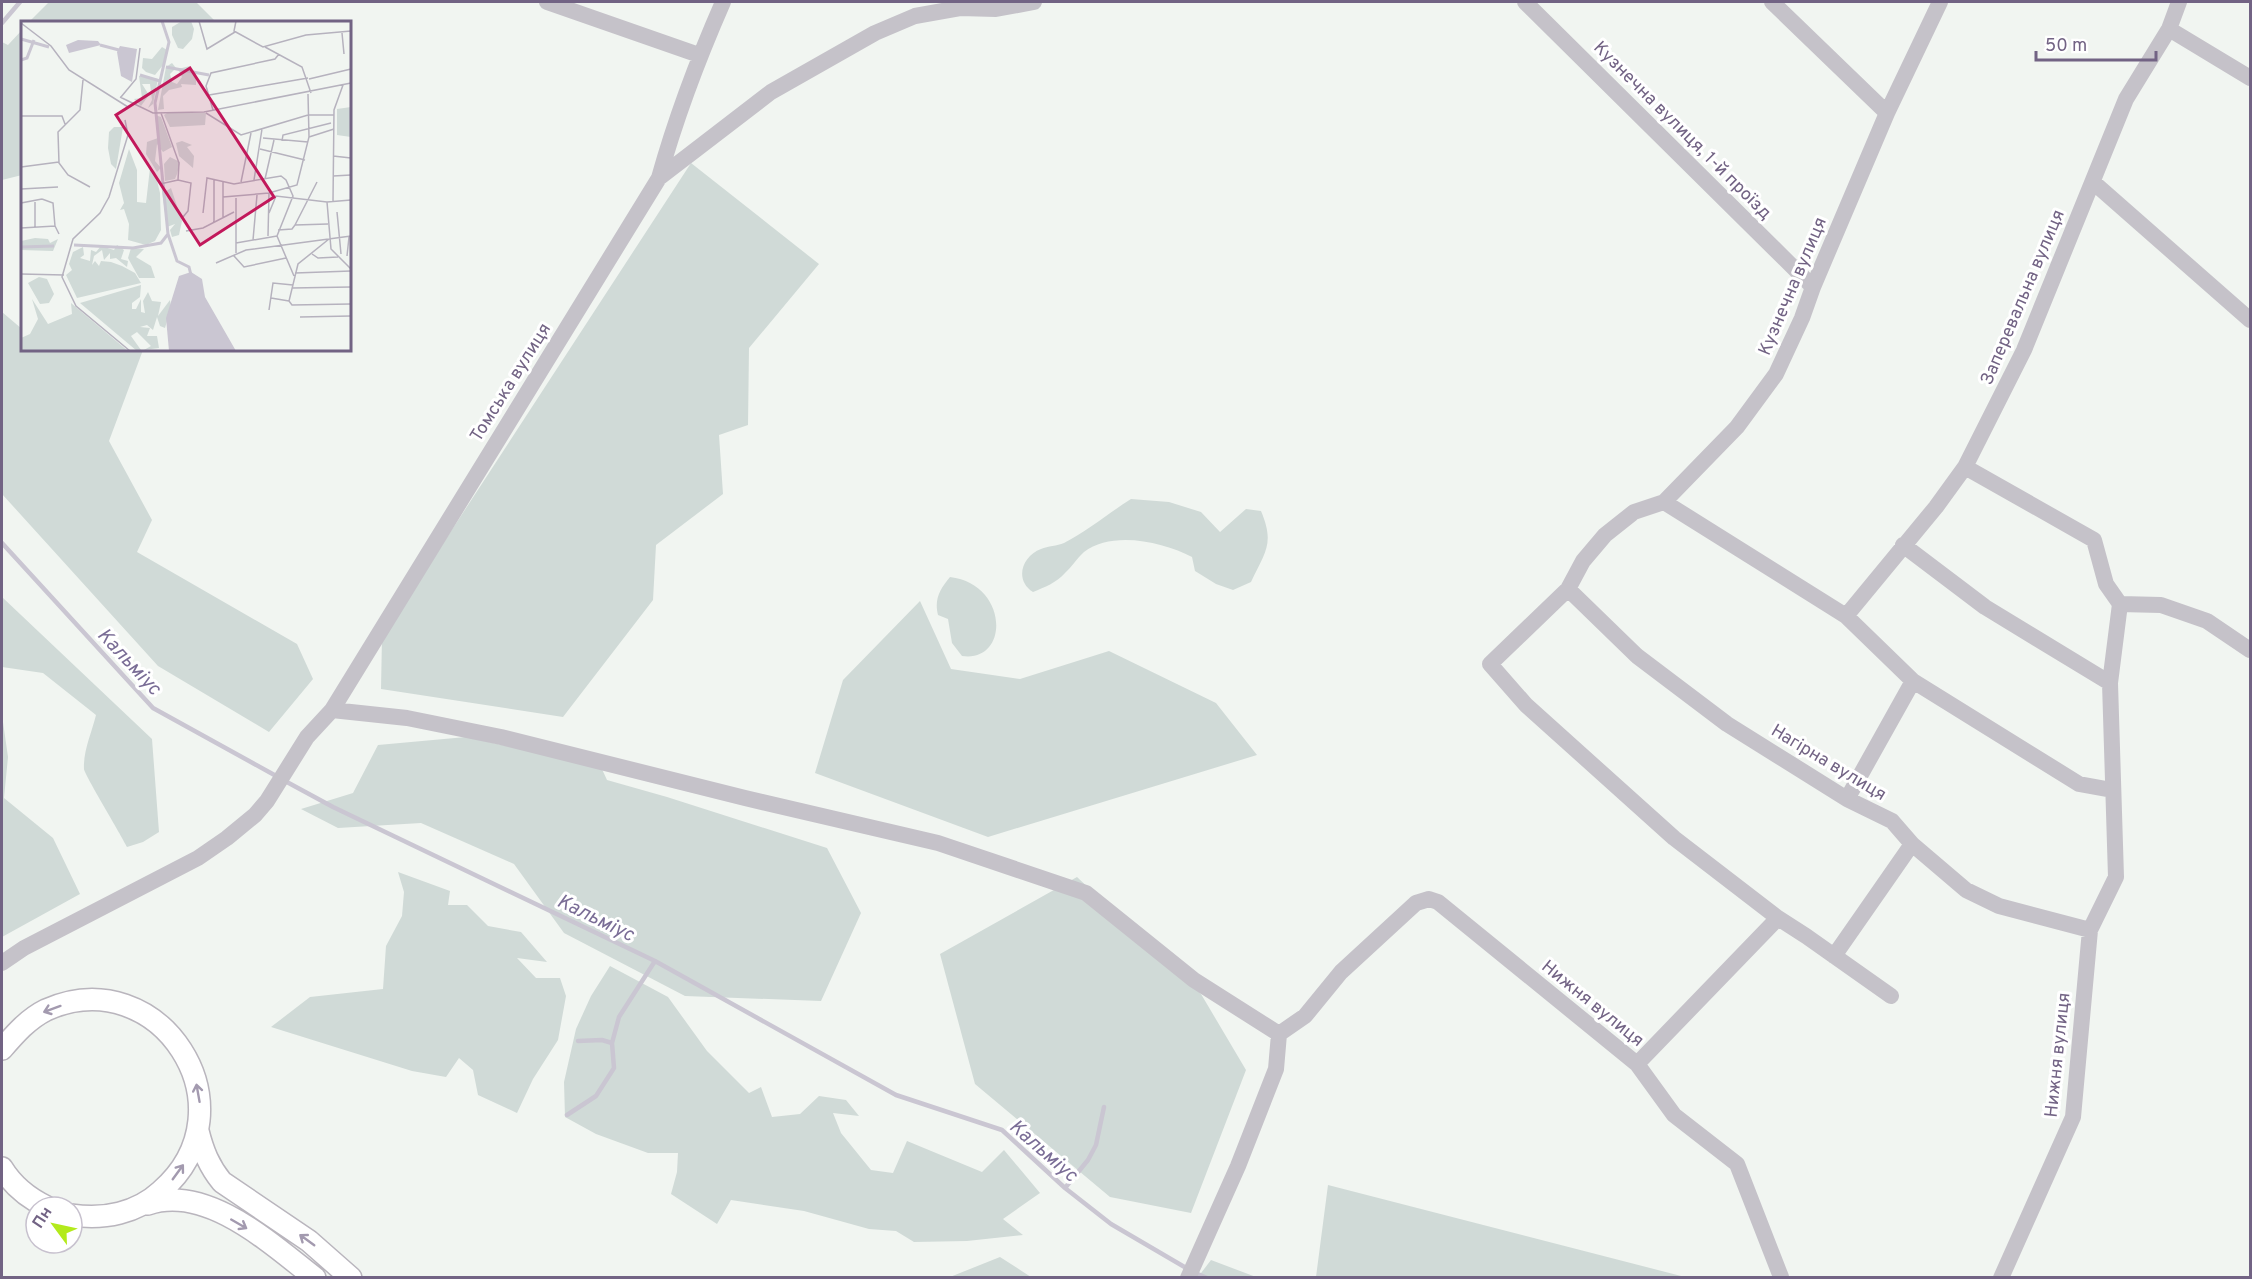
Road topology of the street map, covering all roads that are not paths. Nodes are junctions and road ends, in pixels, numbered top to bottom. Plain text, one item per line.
1 (547, 2) edge
2 (723, 2) edge
3 (1034, 2) edge
4 (1526, 2) edge
5 (1773, 2) edge
6 (1940, 2) edge
7 (2179, 2) edge
8 (2169, 29) junction
9 (699, 55) junction
10 (2250, 78) edge
11 (1887, 113) junction
12 (659, 178) junction
13 (2092, 182) junction
14 (1813, 287) junction
15 (2250, 320) edge
16 (1965, 467) junction
17 (1664, 502) junction
18 (1903, 545) junction
19 (1568, 589) junction
20 (2120, 604) junction
21 (1846, 616) junction
22 (2250, 650) edge
23 (1913, 681) junction
24 (2110, 683) junction
25 (332, 710) junction
26 (2112, 790) junction
27 (1847, 799) junction
28 (1912, 844) junction
29 (1778, 918) junction
30 (2090, 930) junction
31 (1834, 956) junction
32 (2, 963) edge
33 (1891, 996) dead end
34 (1279, 1034) junction
35 (2, 1049) edge
36 (1637, 1064) junction
37 (198, 1131) junction
38 (2, 1168) edge
39 (26, 1195) edge
40 (119, 1214) junction
41 (84, 1217) edge
42 (1781, 1277) edge
43 (315, 1278) edge
44 (351, 1278) edge
45 (1188, 1278) edge
46 (2001, 1278) edge

1 - 9 street
2 - 9 street, Томська вулиця
3 - 12 street
4 - 14 street, Кузнечна вулиця, 1-й проїзд
5 - 11 street
6 - 11 street, Кузнечна вулиця
7 - 8 street, Заперевальна вулиця
8 - 10 street
8 - 13 street, Заперевальна вулиця
9 - 12 street, Томська вулиця
11 - 14 street, Кузнечна вулиця
12 - 25 street, Томська вулиця
13 - 15 street
13 - 16 street, Заперевальна вулиця
14 - 17 street, Кузнечна вулиця
16 - 18 street, Заперевальна вулиця
16 - 20 street
17 - 19 street, Кузнечна вулиця
17 - 21 street
18 - 21 street, Заперевальна вулиця
18 - 24 street
19 - 27 street, Нагірна вулиця
19 - 29 street, Кузнечна вулиця
20 - 22 street
20 - 24 street
21 - 23 street
23 - 26 street
23 - 27 street
24 - 26 street
25 - 32 street, Томська вулиця
25 - 34 street
26 - 30 street
27 - 28 street, Нагірна вулиця
28 - 30 street, Нагірна вулиця
28 - 31 street
29 - 31 street
29 - 36 street
30 - 46 street, Нижня вулиця
31 - 33 street
34 - 36 street, Нижня вулиця
34 - 45 street
37 -> 35 main road
36 - 42 street, Нижня вулиця
40 -> 37 main road
44 -> 37 main road
38 - 39 main road
40 - 41 main road
40 -> 43 main road

